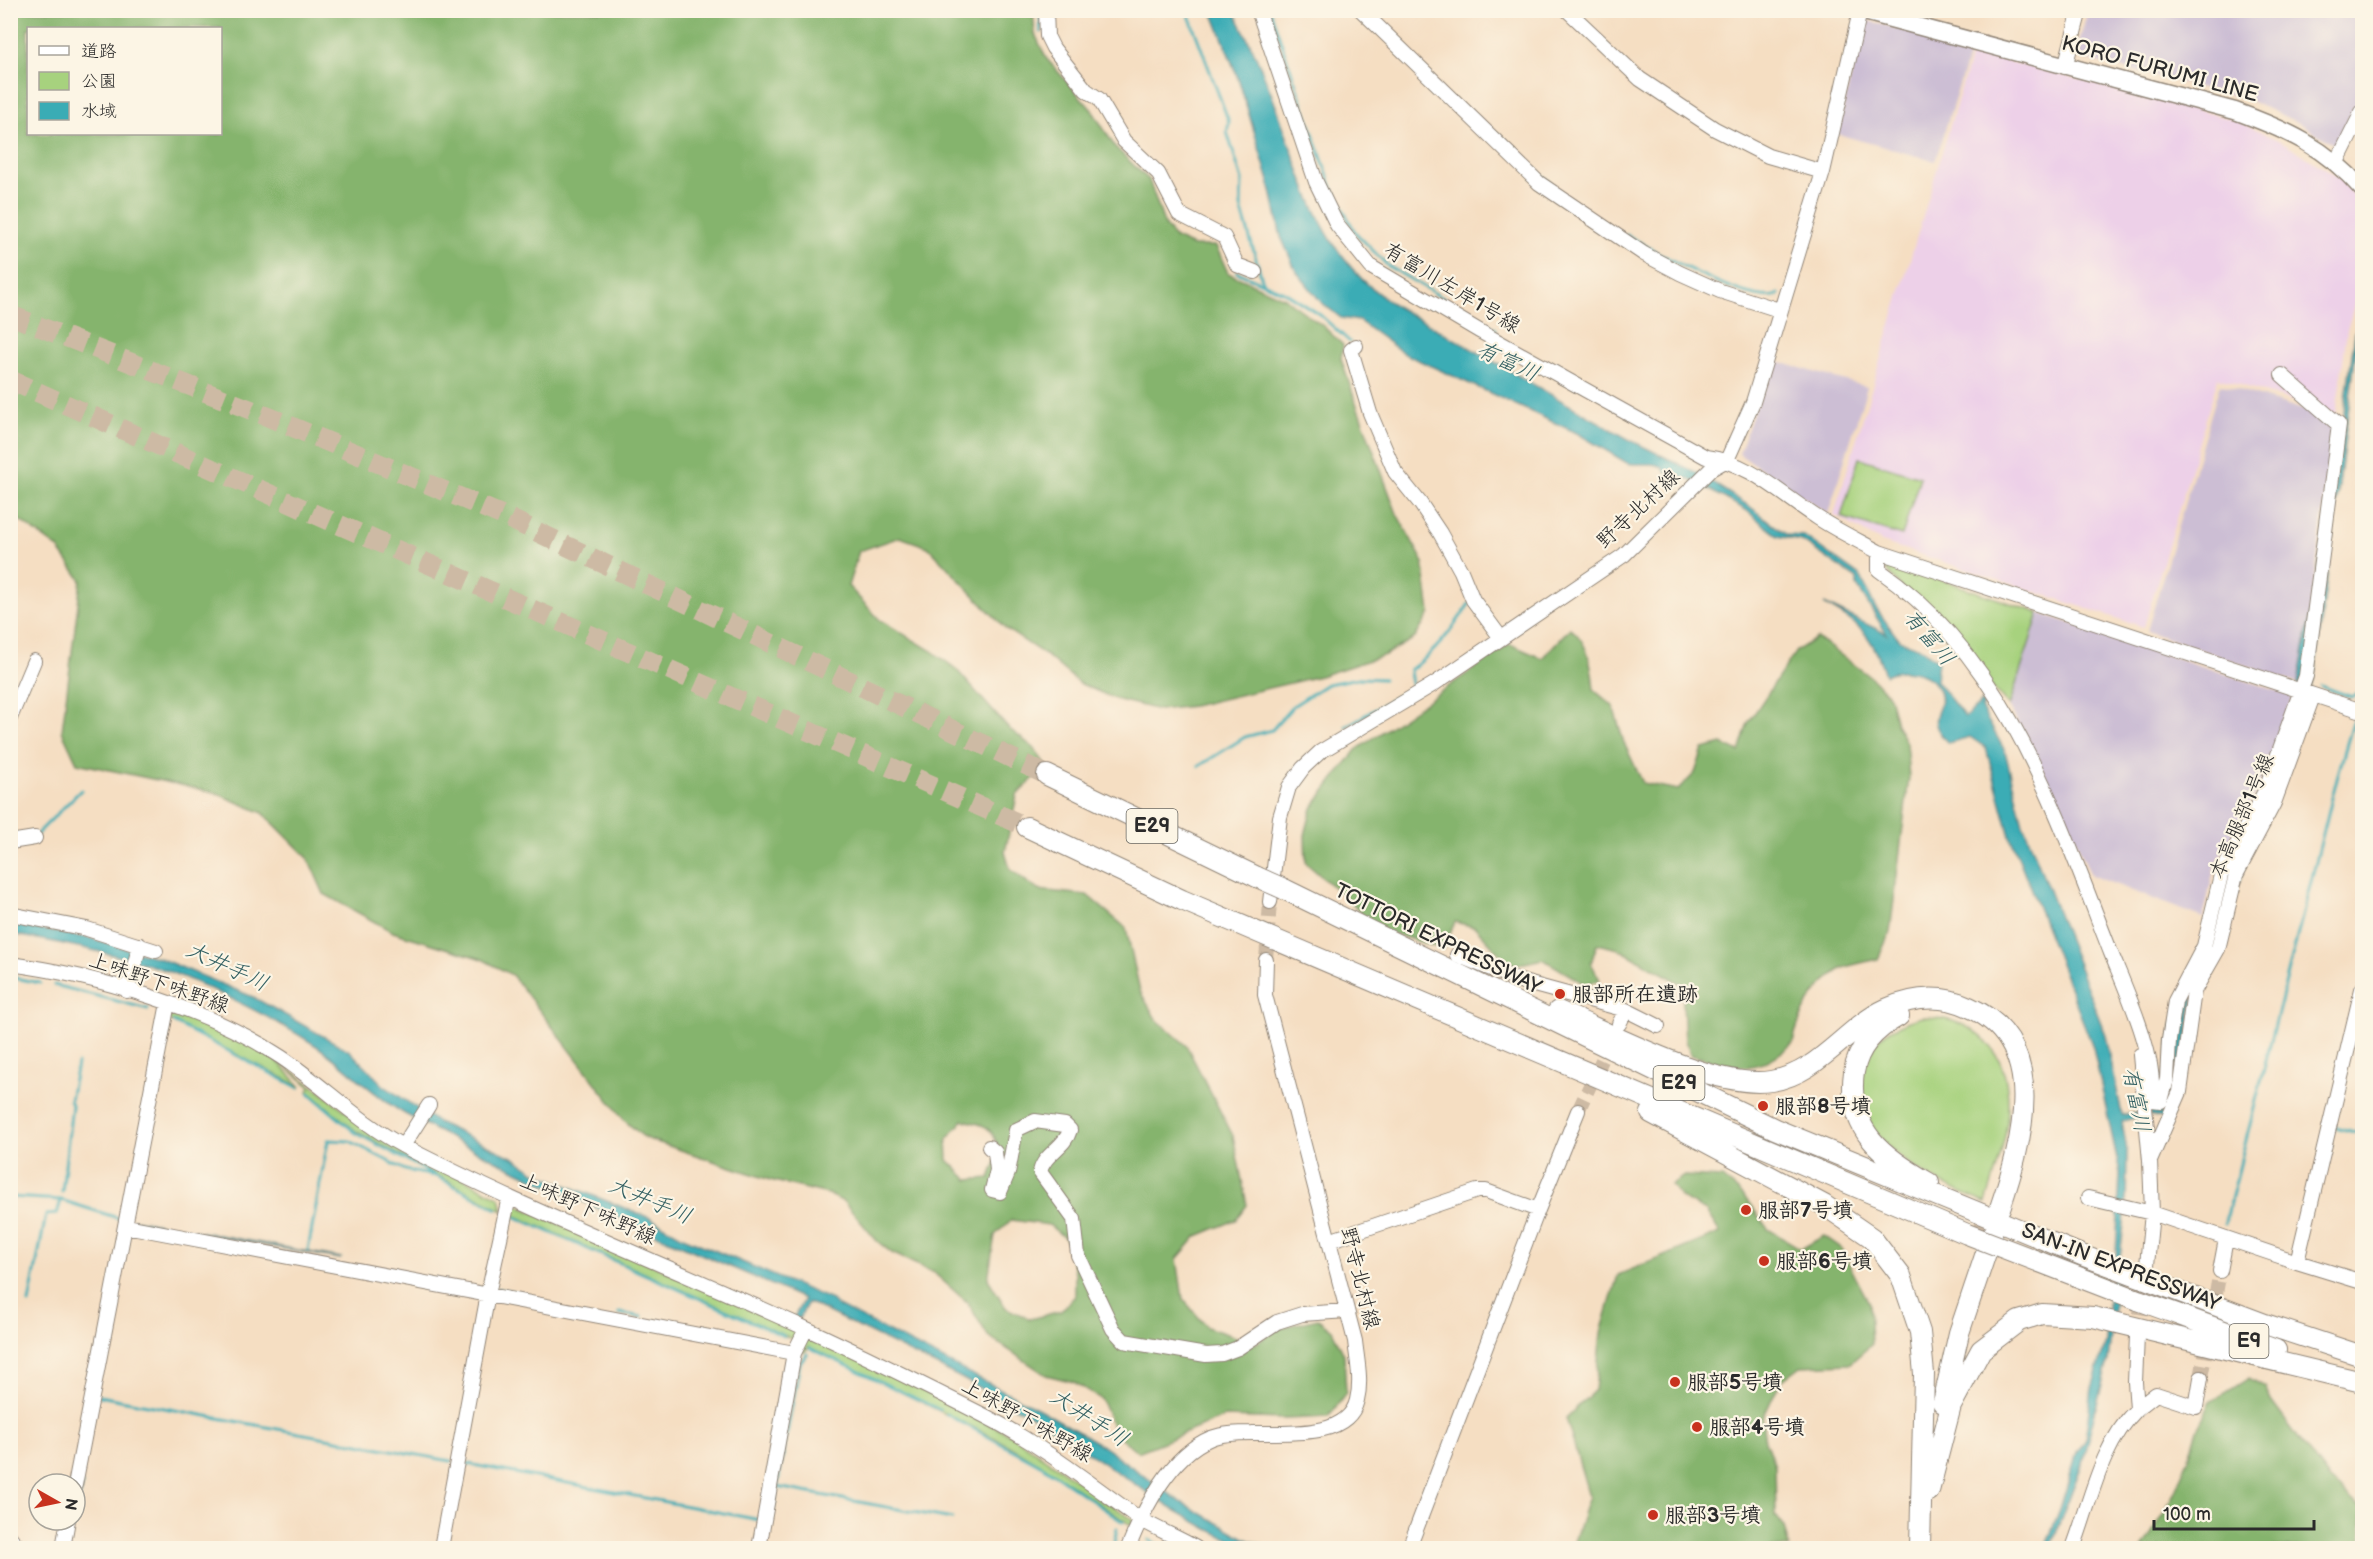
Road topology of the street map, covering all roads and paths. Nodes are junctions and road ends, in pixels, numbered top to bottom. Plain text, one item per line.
1 (1046, 10) edge
2 (1258, 10) edge
3 (1360, 10) edge
4 (1567, 10) edge
5 (2080, 10) edge
6 (1858, 11) edge
7 (2064, 67) junction
8 (2362, 112) edge
9 (2359, 127) edge
10 (2336, 164) junction
11 (1823, 172) junction
12 (2362, 189) edge
13 (1255, 272) dead end
14 (1779, 310) junction
15 (1356, 346) dead end
16 (2282, 375) dead end
17 (1727, 460) junction
18 (1879, 552) junction
19 (1501, 638) junction
20 (34, 661) dead end
21 (2308, 694) junction
22 (2362, 708) edge
23 (10, 718) edge
24 (1047, 775) tunnel mouth
25 (1027, 827) tunnel mouth
26 (36, 838) dead end
27 (10, 842) edge
28 (1277, 896) junction
29 (10, 914) edge
30 (1388, 942) junction
31 (140, 946) junction
32 (156, 951) dead end
33 (1457, 955) dead end
34 (1266, 960) tunnel mouth
35 (10, 964) edge
36 (128, 987) junction
37 (2362, 989) edge
38 (168, 1003) junction
39 (1626, 1010) junction
40 (1619, 1024) tunnel mouth
41 (1658, 1026) dead end
42 (1542, 1052) junction
43 (2148, 1100) junction
44 (429, 1105) dead end
45 (1578, 1111) tunnel mouth
46 (406, 1142) junction
47 (988, 1148) dead end
48 (2150, 1161) junction
49 (509, 1197) junction
50 (2088, 1198) dead end
51 (1989, 1208) junction
52 (1538, 1210) junction
53 (2152, 1213) junction
54 (126, 1226) junction
55 (2024, 1232) junction
56 (1980, 1233) junction
57 (2226, 1239) junction
58 (1329, 1241) junction
59 (2297, 1262) junction
60 (2143, 1271) junction
61 (2220, 1271) tunnel mouth
62 (2362, 1282) edge
63 (488, 1294) junction
64 (1347, 1311) junction
65 (806, 1329) junction
66 (2135, 1331) junction
67 (794, 1353) junction
68 (2362, 1356) edge
69 (2362, 1374) edge
70 (2201, 1378) tunnel mouth
71 (2362, 1382) edge
72 (2137, 1409) junction
73 (1924, 1435) junction
74 (78, 1472) edge
75 (1929, 1494) junction
76 (1143, 1515) junction
77 (66, 1532) edge
78 (10, 1537) edge
79 (19, 1548) edge
80 (63, 1548) edge
81 (441, 1548) edge
82 (759, 1548) edge
83 (1128, 1548) edge
84 (1196, 1548) edge
85 (1409, 1548) edge
86 (1920, 1548) edge
87 (1927, 1548) edge
88 (2073, 1548) edge

1 - 13 street
2 - 17 street, 有富川左岸1号線
3 - 14 street
4 - 11 street
5 - 7 street
6 - 7 main road, KORO FURUMI LINE
6 - 11 street
7 - 10 main road, KORO FURUMI LINE
8 - 9 street
9 - 10 street
10 - 12 main road, KORO FURUMI LINE
11 - 14 street
14 - 17 street
15 - 19 street
16 - 21 street
17 - 18 street, 有富川左岸1号線
17 - 19 street, 野寺北村線
18 - 21 street, 有富川左岸1号線
18 - 43 street
19 - 28 street, 野寺北村線
20 - 23 street
21 - 22 street, 有富川左岸1号線
21 - 43 street
21 - 48 street, 本高服部1号線
24 - 28 highway, TOTTORI EXPRESSWAY / E29, bridge
25 - 42 highway, E29
26 - 27 street
28 - 30 highway, TOTTORI EXPRESSWAY / E29
29 - 31 street
30 - 51 highway, TOTTORI EXPRESSWAY / E29
30 - 51 highway
31 - 32 street
31 - 36 street
33 - 39 street
34 - 58 street, 野寺北村線
35 - 36 street, 上味野下味野線
36 - 38 street, 上味野下味野線
37 - 59 street
38 - 46 street, 上味野下味野線
38 - 54 street
39 - 40 street
39 - 41 street
42 - 56 highway, E29
42 - 73 highway
43 - 48 street
44 - 46 street
45 - 52 street
46 - 49 street, 上味野下味野線
47 - 64 street
48 - 53 street, 本高服部1号線
49 - 63 street
49 - 65 street, 上味野下味野線
50 - 53 street
51 - 55 highway, SAN-IN EXPRESSWAY / E9
51 - 55 highway
52 - 58 street
52 - 85 street
53 - 57 street
53 - 60 street, 本高服部1号線
54 - 63 street
54 - 74 street
55 - 60 highway, SAN-IN EXPRESSWAY / E9
56 - 69 highway, SAN-IN EXPRESSWAY / E9, bridge
56 - 73 highway
56 - 75 highway
57 - 59 street
57 - 61 street
58 - 64 street, 野寺北村線
59 - 62 street
60 - 68 highway, SAN-IN EXPRESSWAY / E9
63 - 67 street
63 - 81 street
64 - 76 street, 野寺北村線
65 - 67 street
65 - 76 street, 上味野下味野線
66 - 71 highway
66 - 72 street
66 - 75 highway
67 - 82 street
70 - 72 street
72 - 88 street
73 - 86 highway
75 - 87 highway
76 - 83 street
76 - 84 street, 上味野下味野線
77 - 80 street
78 - 79 street

